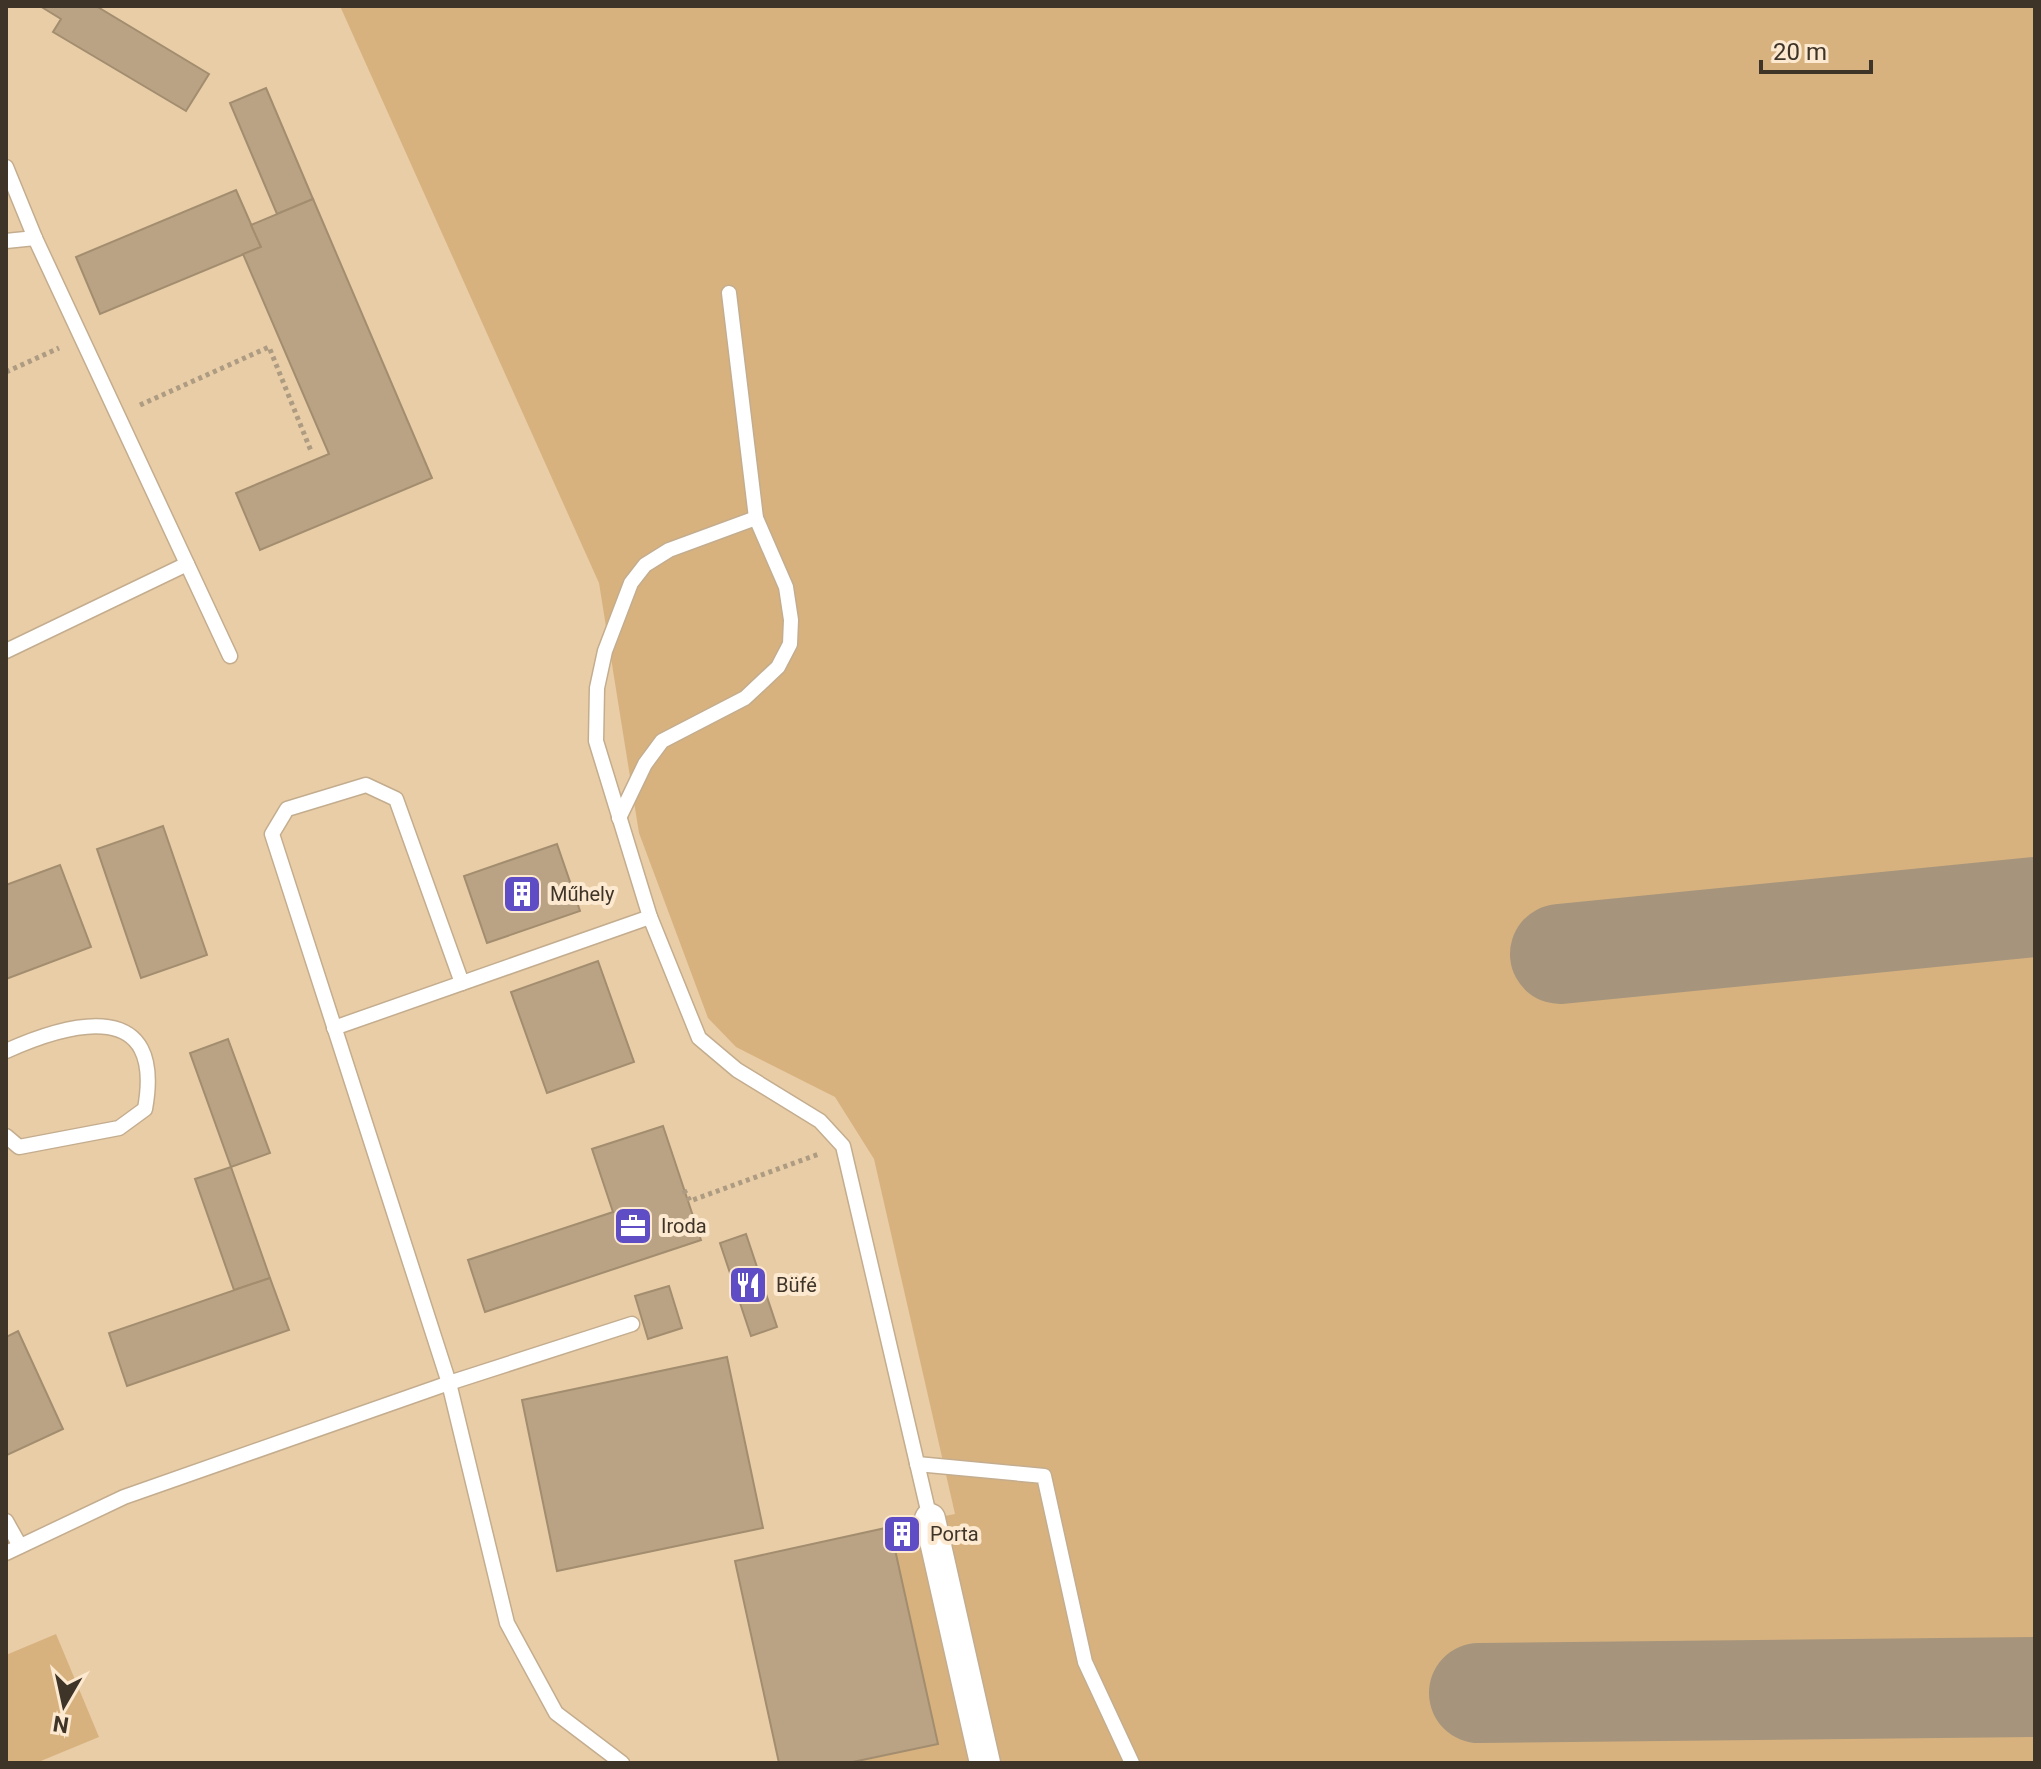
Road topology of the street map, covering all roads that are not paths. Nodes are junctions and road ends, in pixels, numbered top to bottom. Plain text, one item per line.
1 (6, 167) edge
2 (35, 238) junction
3 (6, 241) edge
4 (729, 293) dead end
5 (756, 518) junction
6 (187, 564) junction
7 (6, 651) edge
8 (230, 656) dead end
9 (619, 818) junction
10 (650, 917) junction
11 (462, 983) junction
12 (334, 1028) junction
13 (6, 1051) edge
14 (6, 1136) edge
15 (632, 1324) dead end
16 (449, 1383) junction
17 (917, 1464) junction
18 (930, 1519) joint
19 (6, 1521) edge
20 (13, 1549) edge
21 (622, 1763) edge
22 (985, 1763) edge
23 (1132, 1763) edge

1 - 2 lane
2 - 3 lane
2 - 6 lane
4 - 5 lane
5 - 9 lane
5 - 9 lane
6 - 7 lane
6 - 8 lane
9 - 10 lane
10 - 11 lane
10 - 17 lane
11 - 12 lane
11 - 12 lane
12 - 16 lane
13 - 14 lane
15 - 16 lane
16 - 20 lane
16 - 21 lane
17 - 18 lane
17 - 23 lane
18 - 22 street
19 - 20 lane

